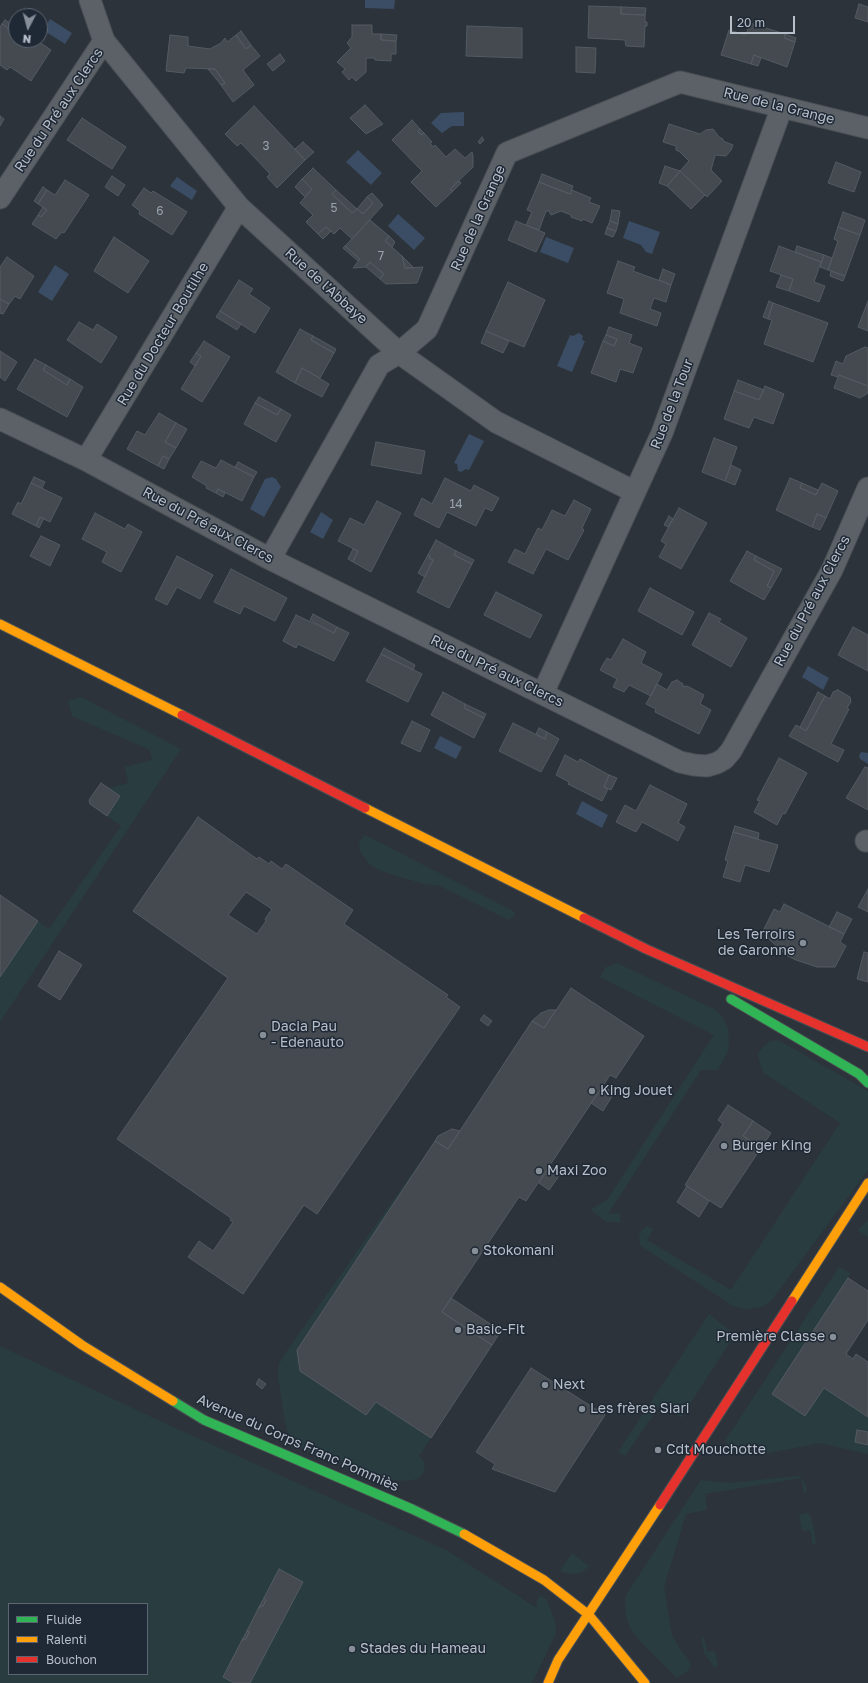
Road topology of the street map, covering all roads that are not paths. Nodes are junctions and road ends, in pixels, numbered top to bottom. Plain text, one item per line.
1 (90, 0) edge
2 (104, 42) junction
3 (782, 107) junction
4 (868, 128) edge
5 (0, 198) edge
6 (239, 207) junction
7 (399, 353) junction
8 (0, 419) edge
9 (86, 460) junction
10 (868, 488) edge
11 (635, 492) junction
12 (270, 559) junction
13 (0, 624) edge
14 (543, 693) junction
15 (657, 953) junction
16 (711, 988) dead end
17 (724, 995) dead end
18 (868, 1046) edge
19 (868, 1082) edge
20 (868, 1183) edge
21 (865, 1192) edge
22 (0, 1287) edge
23 (589, 1615) junction
24 (548, 1683) edge
25 (645, 1683) edge

1 - 2 street, Rue de l'Abbaye
2 - 5 street, Rue du Pré aux Clercs
2 - 6 street, Rue de l'Abbaye
3 - 4 street, Rue de la Grange
3 - 7 street, Rue de la Grange
3 - 11 street, Rue de la Tour
6 - 7 street, Rue de l'Abbaye
6 - 9 street, Rue du Docteur Boutilhe
7 - 11 street, Rue de l'Abbaye
7 - 12 street, Rue de la Grange
8 - 9 street, Rue du Pré aux Clercs
9 - 12 street, Rue du Pré aux Clercs
10 - 14 street, Rue du Pré aux Clercs
11 - 14 street, Rue de la Tour
12 - 14 street, Rue du Pré aux Clercs
13 - 15 street
15 - 16 street
15 - 18 street
17 - 19 street
20 - 21 street
21 - 23 street
22 - 23 street, Avenue du Corps Franc Pommiès
23 - 24 street
23 - 25 street, Avenue du Corps Franc Pommiès

